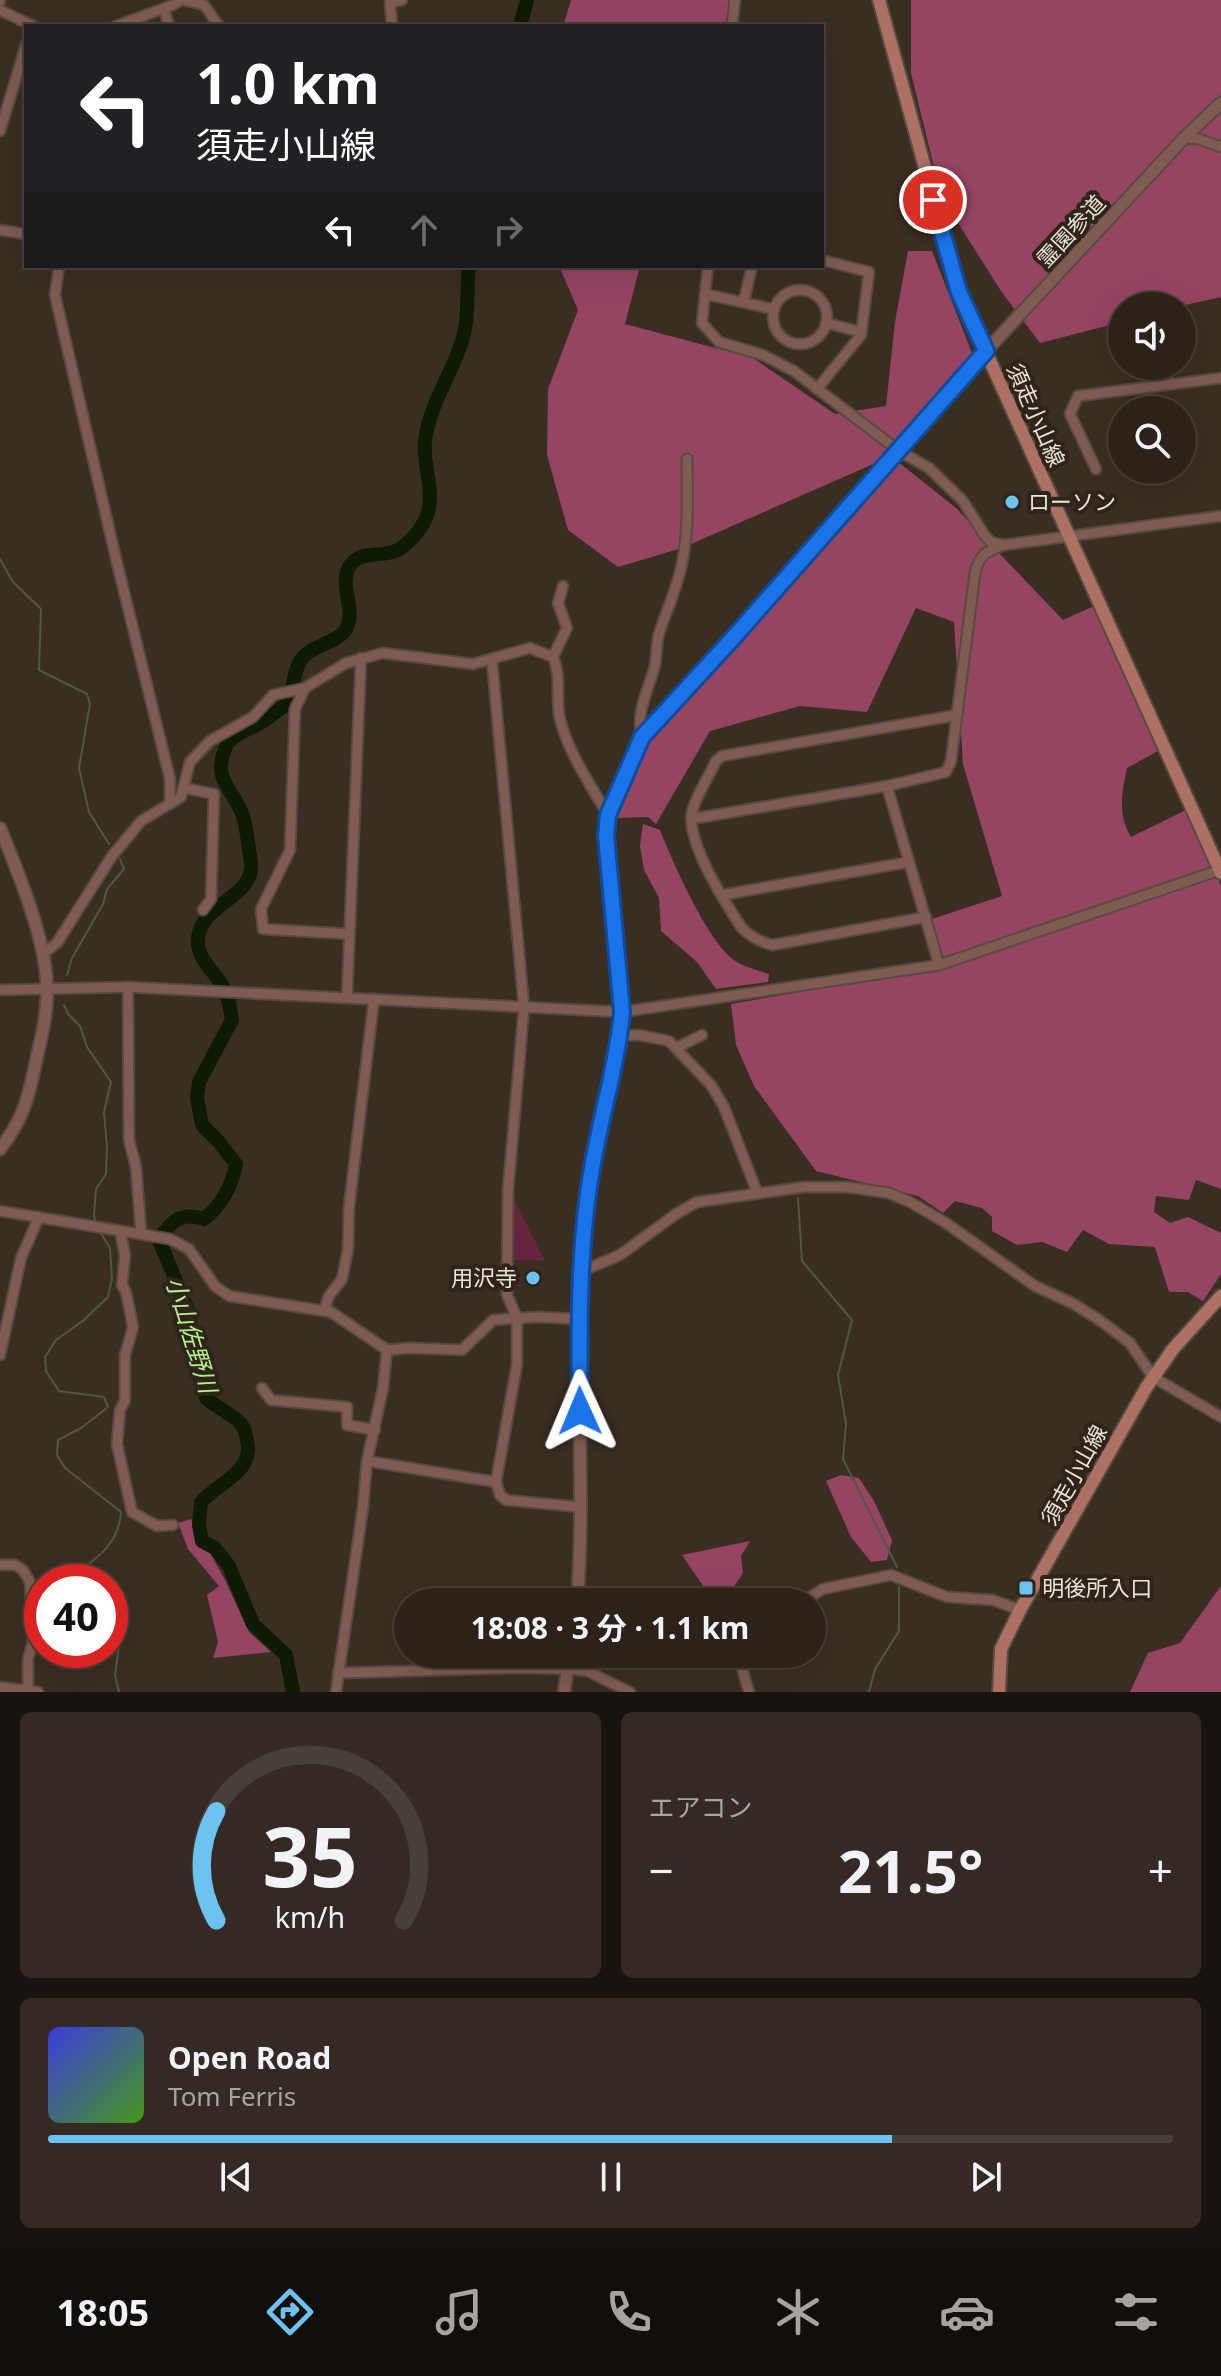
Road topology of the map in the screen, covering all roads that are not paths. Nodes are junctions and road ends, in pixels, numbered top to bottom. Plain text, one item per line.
1 (182, 0) edge
2 (402, 0) edge
3 (735, 0) edge
4 (879, 0) edge
5 (164, 9) junction
6 (0, 10) edge
7 (28, 24) edge
8 (122, 24) edge
9 (168, 24) edge
10 (218, 24) edge
11 (392, 24) edge
12 (732, 24) edge
13 (24, 52) edge
14 (1219, 105) edge
15 (0, 131) edge
16 (1184, 138) junction
17 (1221, 147) edge
18 (0, 230) edge
19 (24, 234) edge
20 (824, 261) edge
21 (59, 268) edge
22 (708, 268) edge
23 (752, 268) edge
24 (705, 294) junction
25 (744, 301) junction
26 (773, 309) junction
27 (826, 323) junction
28 (861, 332) junction
29 (986, 351) junction
30 (1221, 378) edge
31 (817, 389) junction
32 (899, 451) junction
33 (687, 459) dead end
34 (1096, 469) dead end
35 (1221, 516) edge
36 (1067, 535) junction
37 (1004, 545) junction
38 (563, 586) dead end
39 (553, 657) junction
40 (361, 658) junction
41 (492, 661) junction
42 (302, 688) junction
43 (957, 715) junction
44 (642, 737) junction
45 (887, 786) junction
46 (184, 788) junction
47 (170, 804) junction
48 (608, 815) junction
49 (691, 819) junction
50 (0, 828) edge
51 (909, 862) junction
52 (1220, 871) edge
53 (722, 895) junction
54 (203, 910) dead end
55 (926, 917) junction
56 (349, 934) junction
57 (43, 954) junction
58 (939, 965) junction
59 (128, 987) junction
60 (48, 988) junction
61 (0, 990) edge
62 (347, 997) junction
63 (374, 999) junction
64 (524, 1007) junction
65 (622, 1012) junction
66 (702, 1035) dead end
67 (620, 1036) junction
68 (676, 1048) junction
69 (0, 1149) edge
70 (757, 1192) junction
71 (0, 1211) edge
72 (39, 1217) junction
73 (120, 1231) junction
74 (145, 1234) junction
75 (582, 1271) junction
76 (1221, 1296) edge
77 (324, 1310) junction
78 (517, 1318) junction
79 (579, 1319) junction
80 (387, 1350) junction
81 (0, 1355) edge
82 (1153, 1377) junction
83 (262, 1388) dead end
84 (1221, 1417) edge
85 (375, 1430) junction
86 (367, 1461) junction
87 (496, 1482) junction
88 (580, 1507) junction
89 (173, 1525) dead end
90 (0, 1565) edge
91 (577, 1588) edge
92 (826, 1588) edge
93 (1020, 1610) junction
94 (742, 1668) edge
95 (568, 1669) junction
96 (338, 1673) junction
97 (0, 1687) edge
98 (28, 1692) edge
99 (38, 1692) edge
100 (336, 1692) edge
101 (564, 1692) edge
102 (630, 1692) edge
103 (749, 1692) edge
104 (999, 1692) edge

1 - 5 street
1 - 10 street
2 - 11 street
3 - 12 street
4 - 29 main road, 須走小山線
5 - 8 street
5 - 9 street
6 - 7 street
13 - 15 street
14 - 16 street, 霊園参道
16 - 17 street
16 - 29 street, 霊園参道
18 - 19 street
20 - 28 street
21 - 47 street
22 - 24 street
23 - 25 street
24 - 25 street
24 - 31 street
25 - 26 street
26 - 27 street
26 - 27 street
27 - 28 street
28 - 31 street
29 - 32 street, 霊園参道
29 - 36 main road, 須走小山線
30 - 34 street
31 - 32 street
32 - 37 street
32 - 44 street, 霊園参道
33 - 44 street
35 - 36 street
36 - 37 street
36 - 52 main road, 須走小山線
37 - 43 street
38 - 39 street
39 - 41 street
39 - 48 street
40 - 41 street
40 - 42 street
40 - 56 street
41 - 64 street
42 - 46 street
42 - 56 street
43 - 45 street
43 - 49 street
44 - 48 street, 霊園参道
45 - 49 street
45 - 51 street
46 - 47 street
46 - 54 street
47 - 57 street
48 - 65 street
49 - 53 street
50 - 57 street
51 - 53 street
51 - 55 street
52 - 58 street
53 - 55 street
55 - 58 street
56 - 62 street
57 - 60 street
58 - 65 street
59 - 60 street
59 - 62 street
59 - 74 street
60 - 61 street
60 - 69 street
62 - 63 street
63 - 64 street
63 - 77 street
64 - 65 street
64 - 78 street
65 - 67 street
66 - 68 street
67 - 68 street
67 - 75 street
68 - 70 street
70 - 75 street
70 - 82 street
71 - 72 street
72 - 73 street
72 - 81 street
73 - 74 street
73 - 89 street
74 - 77 street
75 - 79 street
76 - 82 main road, 須走小山線
77 - 80 street
78 - 79 street
78 - 80 street
78 - 87 street
79 - 88 street
80 - 85 street
82 - 84 street
82 - 93 main road, 須走小山線
83 - 85 street
85 - 86 street
86 - 87 street
86 - 96 street
87 - 88 street
88 - 91 street
90 - 98 street
92 - 93 street
93 - 104 main road, 須走小山線
94 - 103 street
95 - 96 street
95 - 101 street
95 - 102 street
96 - 100 street
97 - 98 street
98 - 99 street

